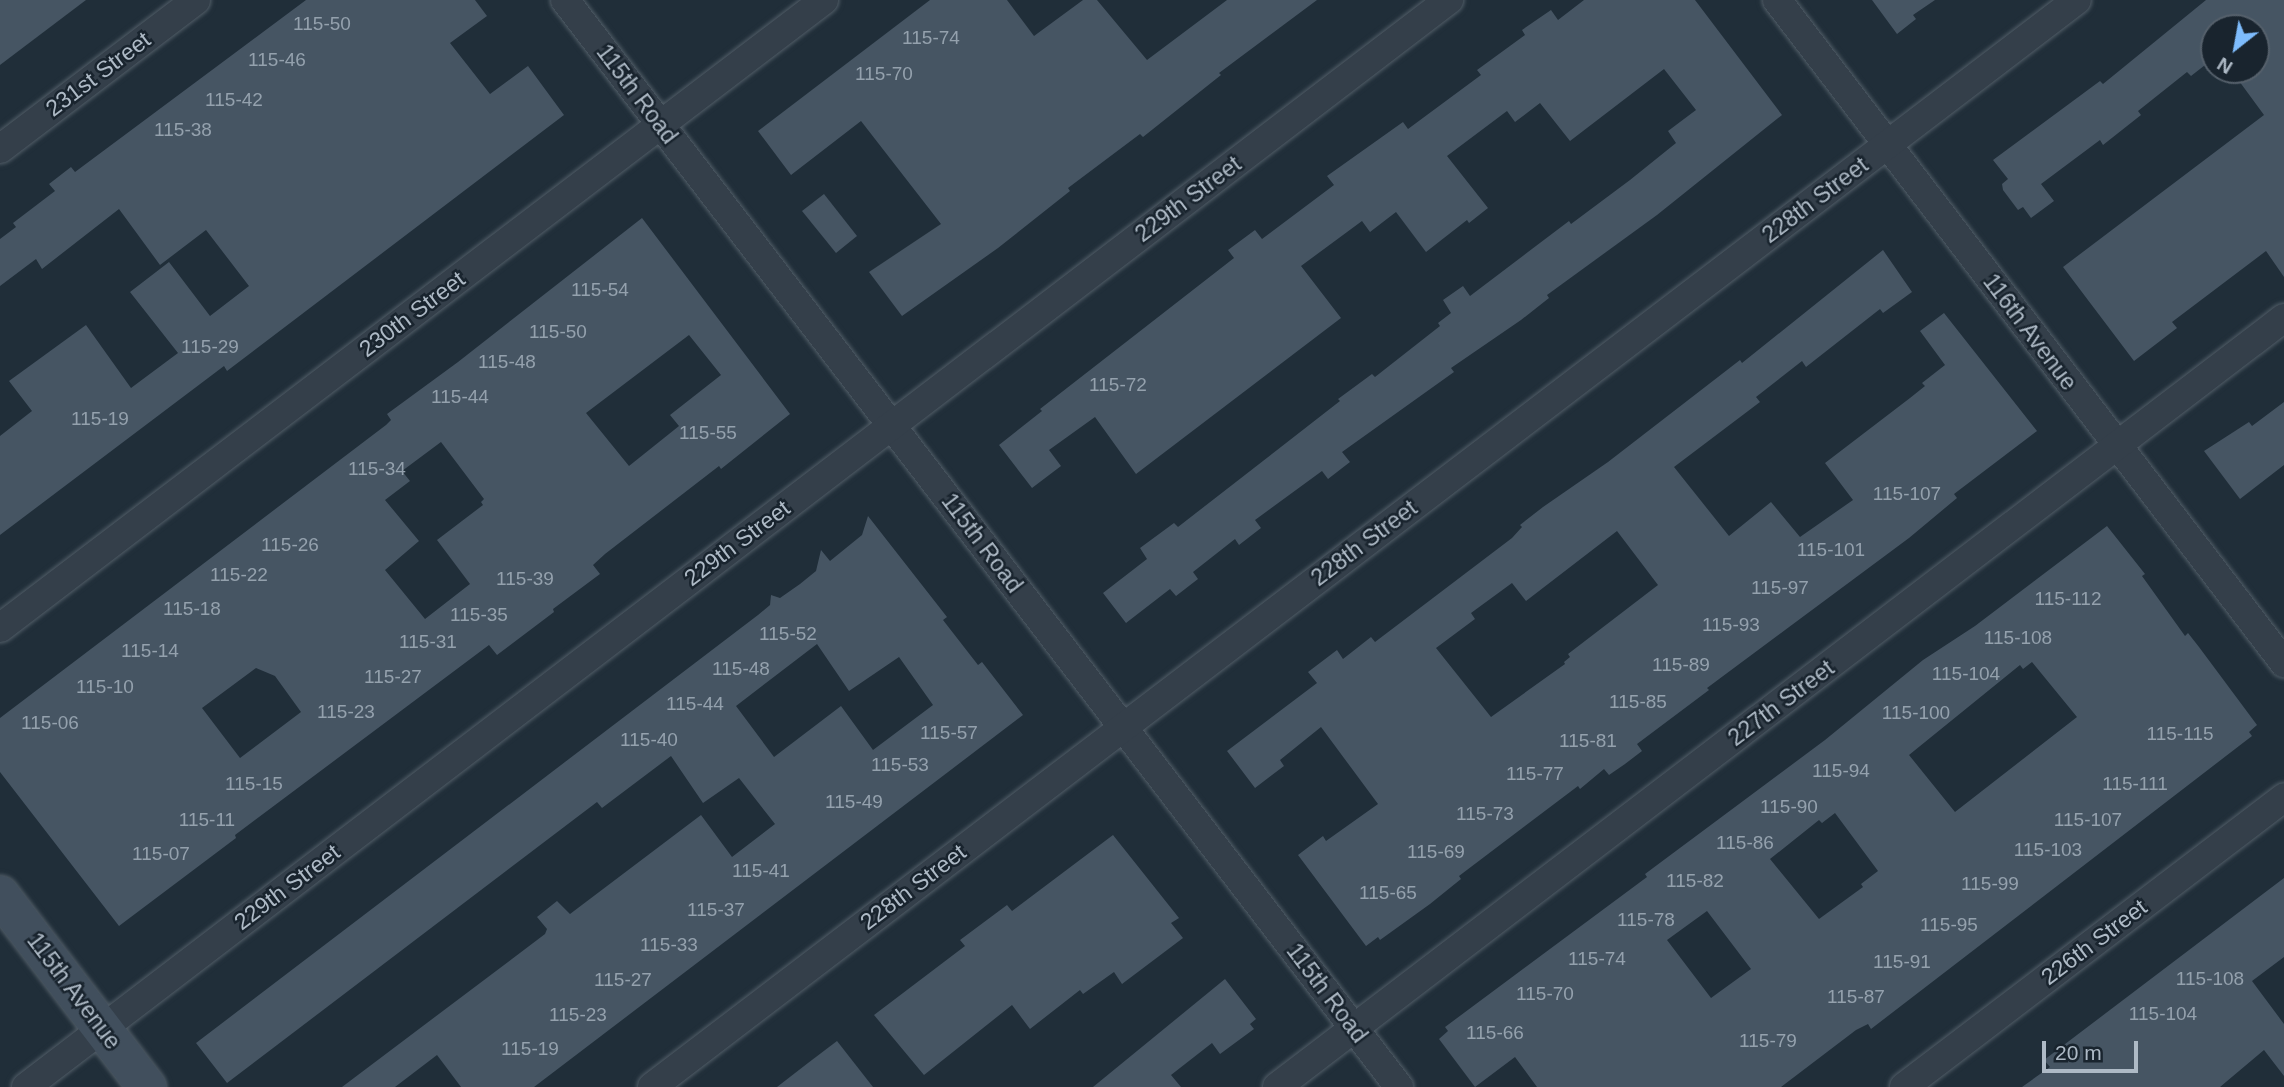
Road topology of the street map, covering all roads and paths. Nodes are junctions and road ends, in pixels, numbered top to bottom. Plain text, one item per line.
1 (196, 0) edge
2 (565, 0) edge
3 (824, 0) edge
4 (1449, 0) edge
5 (1777, 0) edge
6 (2077, 0) edge
7 (661, 125) junction
8 (1887, 145) junction
9 (0, 149) edge
10 (2284, 318) edge
11 (892, 425) junction
12 (2117, 445) junction
13 (0, 628) edge
14 (2284, 663) edge
15 (1123, 727) junction
16 (2284, 797) edge
17 (0, 895) edge
18 (102, 1028) junction
19 (1355, 1028) junction
20 (26, 1087) edge
21 (147, 1087) edge
22 (652, 1087) edge
23 (1277, 1087) edge
24 (1399, 1087) edge
25 (1904, 1087) edge

1 - 9 street, 231st Street
2 - 7 street, 115th Road
3 - 7 street, 230th Street
4 - 11 street, 229th Street
5 - 8 street, 116th Avenue
6 - 8 street, 228th Street
7 - 11 street, 115th Road
7 - 13 street, 230th Street
8 - 12 street, 116th Avenue
8 - 15 street, 228th Street
10 - 12 street, 227th Street
11 - 15 street, 115th Road
11 - 18 street, 229th Street
12 - 14 street, 116th Avenue
12 - 19 street, 227th Street
15 - 19 street, 115th Road
15 - 22 street, 228th Street
16 - 25 street, 226th Street
17 - 18 main road, 115th Avenue
18 - 20 street, 229th Street
18 - 21 main road, 115th Avenue
19 - 23 street, 227th Street
19 - 24 street, 115th Road

